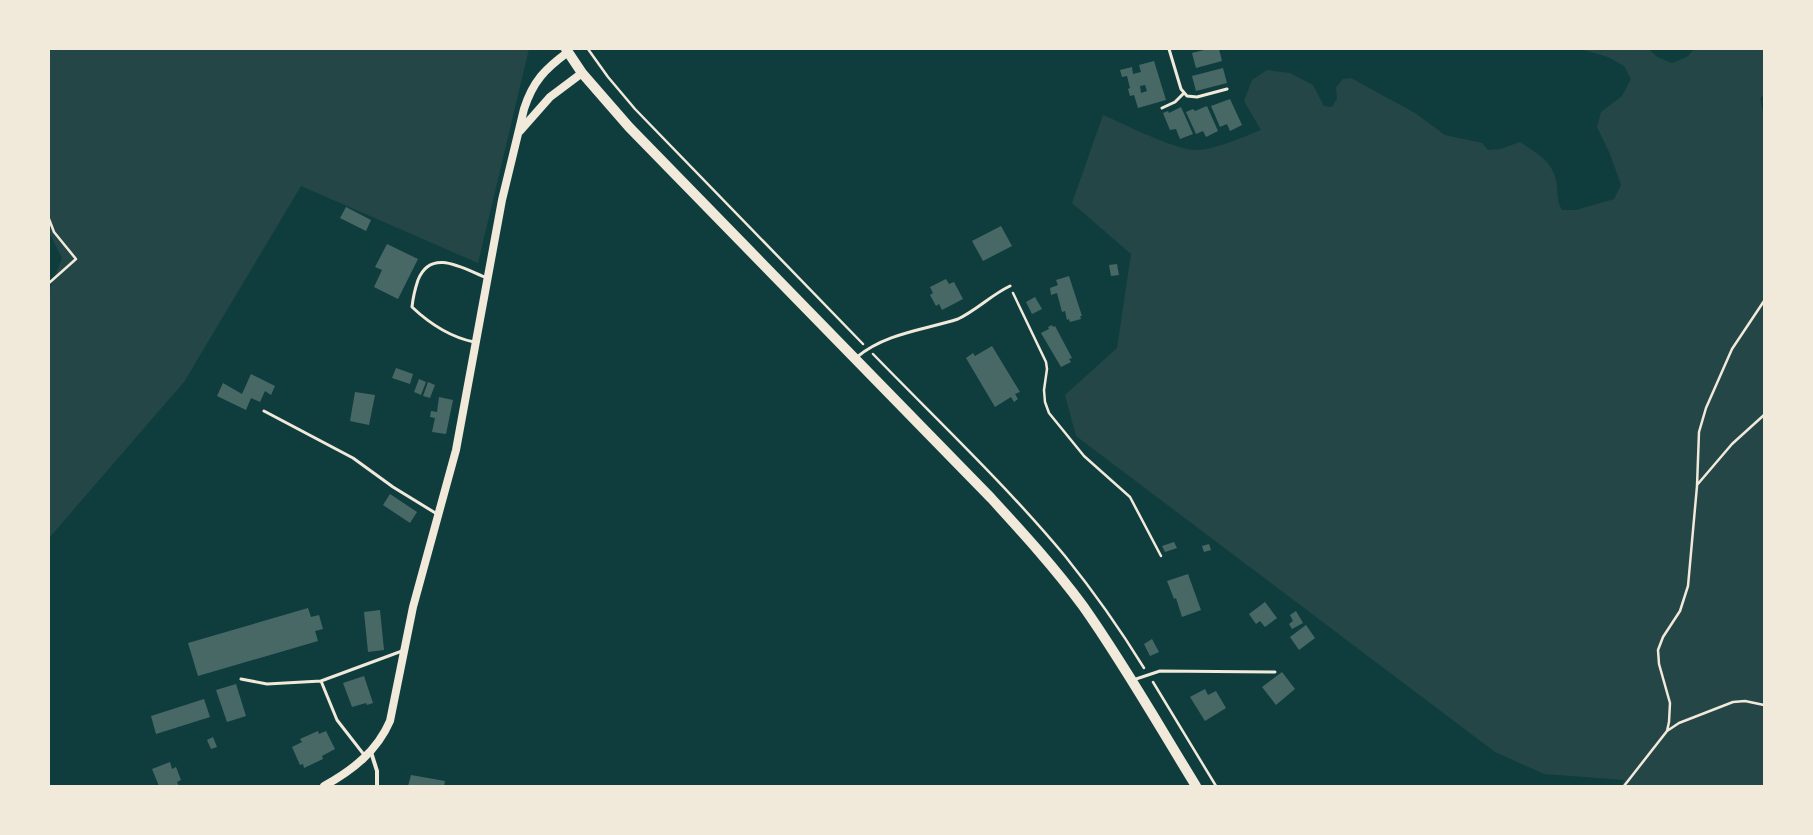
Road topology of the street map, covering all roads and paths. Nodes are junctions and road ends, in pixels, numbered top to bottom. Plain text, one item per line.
1 (1169, 49) edge
2 (567, 50) edge
3 (582, 73) junction
4 (1227, 89) dead end
5 (1184, 93) junction
6 (1162, 108) dead end
7 (520, 131) junction
8 (49, 219) edge
9 (488, 278) junction
10 (49, 284) edge
11 (1010, 286) joint
12 (1764, 301) edge
13 (476, 343) junction
14 (854, 359) junction
15 (264, 412) dead end
16 (1764, 415) edge
17 (1697, 486) junction
18 (438, 515) junction
19 (1161, 556) dead end
20 (404, 650) junction
21 (1275, 672) dead end
22 (240, 679) dead end
23 (321, 681) junction
24 (1132, 681) junction
25 (1764, 705) edge
26 (1667, 731) junction
27 (368, 755) junction
28 (324, 786) edge
29 (377, 786) edge
30 (1196, 786) edge
31 (1624, 786) edge

1 - 5 lane
2 - 3 main road
2 - 7 main road
3 - 7 main road
3 - 14 main road
4 - 5 lane
5 - 6 lane
7 - 9 main road
8 - 10 path
9 - 13 main road
9 - 13 lane
11 - 14 lane
11 - 19 path
12 - 17 path
13 - 18 main road
14 - 24 main road
15 - 18 lane
16 - 17 path
17 - 26 path
18 - 20 main road
20 - 23 lane
20 - 27 main road
21 - 24 lane
22 - 23 lane
23 - 27 lane
24 - 30 main road
25 - 26 path
26 - 31 path
27 - 28 main road
27 - 29 street

